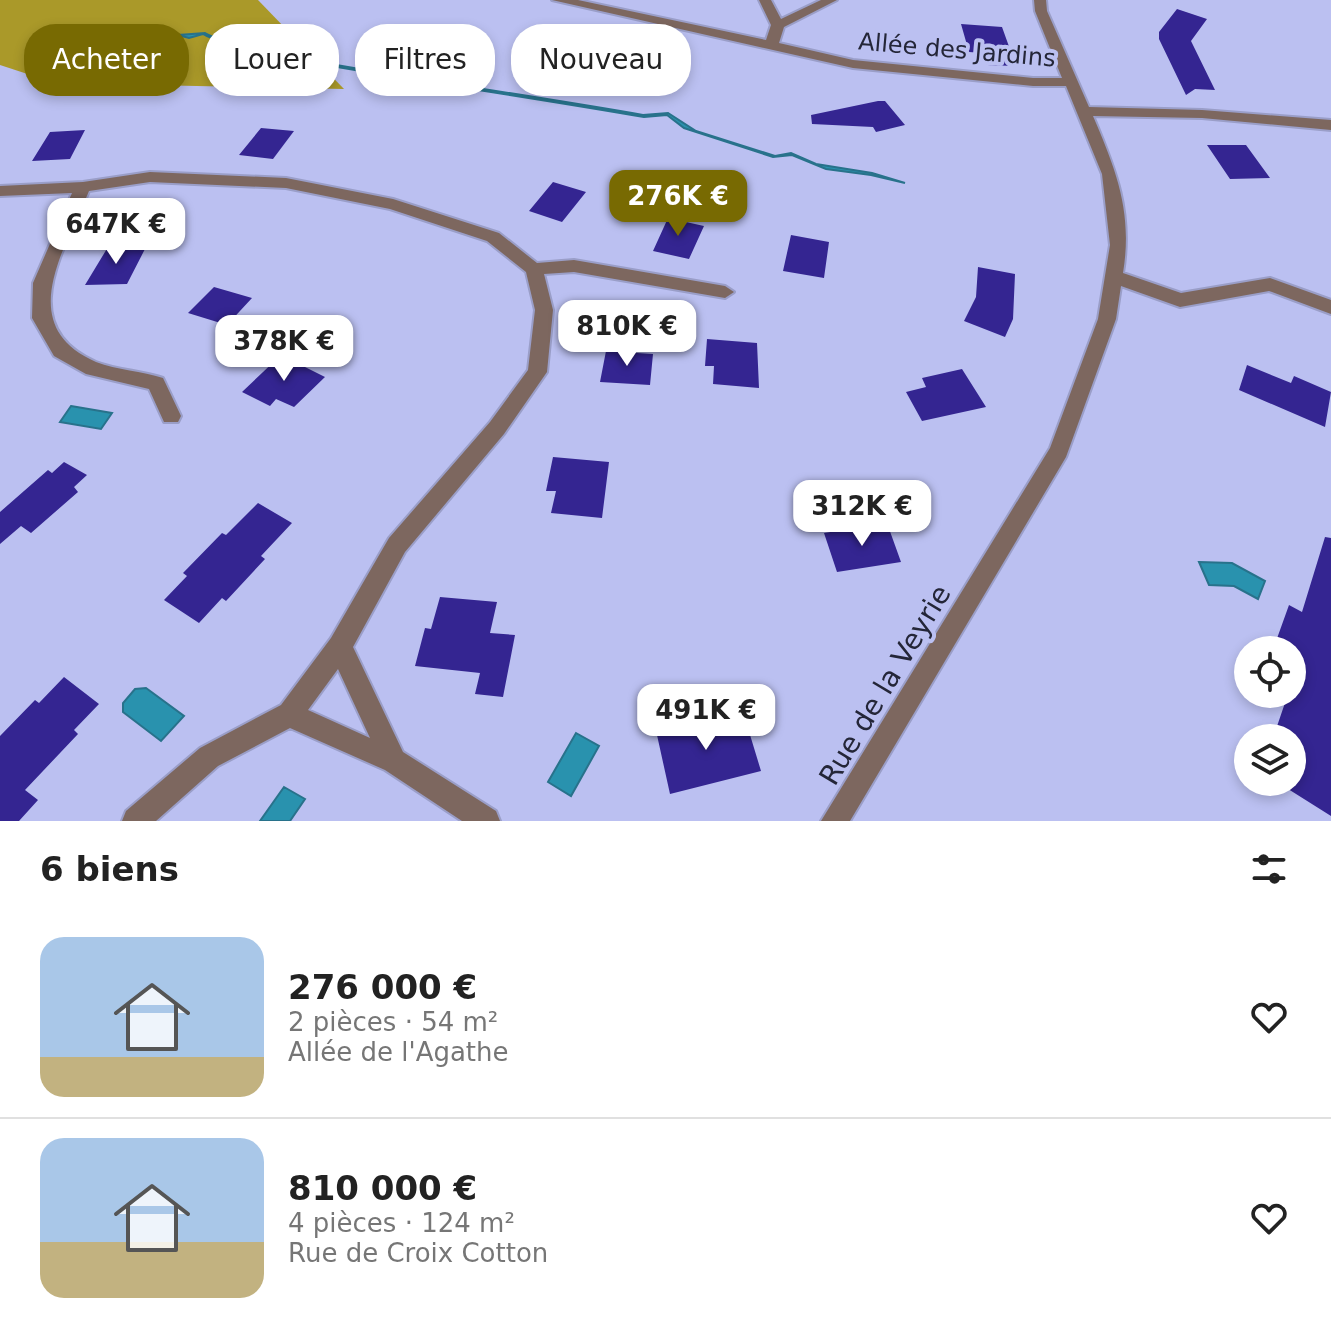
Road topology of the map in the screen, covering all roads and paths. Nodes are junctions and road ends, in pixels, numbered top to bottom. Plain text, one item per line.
1 (558, 0) edge
2 (765, 0) edge
3 (831, 0) edge
4 (1040, 0) edge
5 (778, 25) junction
6 (771, 45) junction
7 (1071, 82) junction
8 (1083, 111) junction
9 (1331, 125) edge
10 (83, 187) junction
11 (0, 191) edge
12 (534, 269) junction
13 (1113, 276) junction
14 (725, 292) dead end
15 (1331, 307) edge
16 (171, 416) dead end
17 (340, 646) junction
18 (290, 714) junction
19 (394, 761) junction
20 (136, 821) edge
21 (486, 821) edge
22 (835, 821) edge

1 - 6 street, Allée des Jardins
2 - 5 street
3 - 5 street
4 - 7 street, Rue de la Veyrie
5 - 6 street
6 - 7 street, Allée des Jardins
7 - 8 street, Rue de la Veyrie
8 - 9 street
8 - 13 street, Rue de la Veyrie
10 - 11 street
10 - 12 street
10 - 16 street
12 - 14 street
12 - 17 street
13 - 15 street
13 - 22 street, Rue de la Veyrie
17 - 18 street
17 - 19 street
18 - 19 street
18 - 20 street
19 - 21 street

